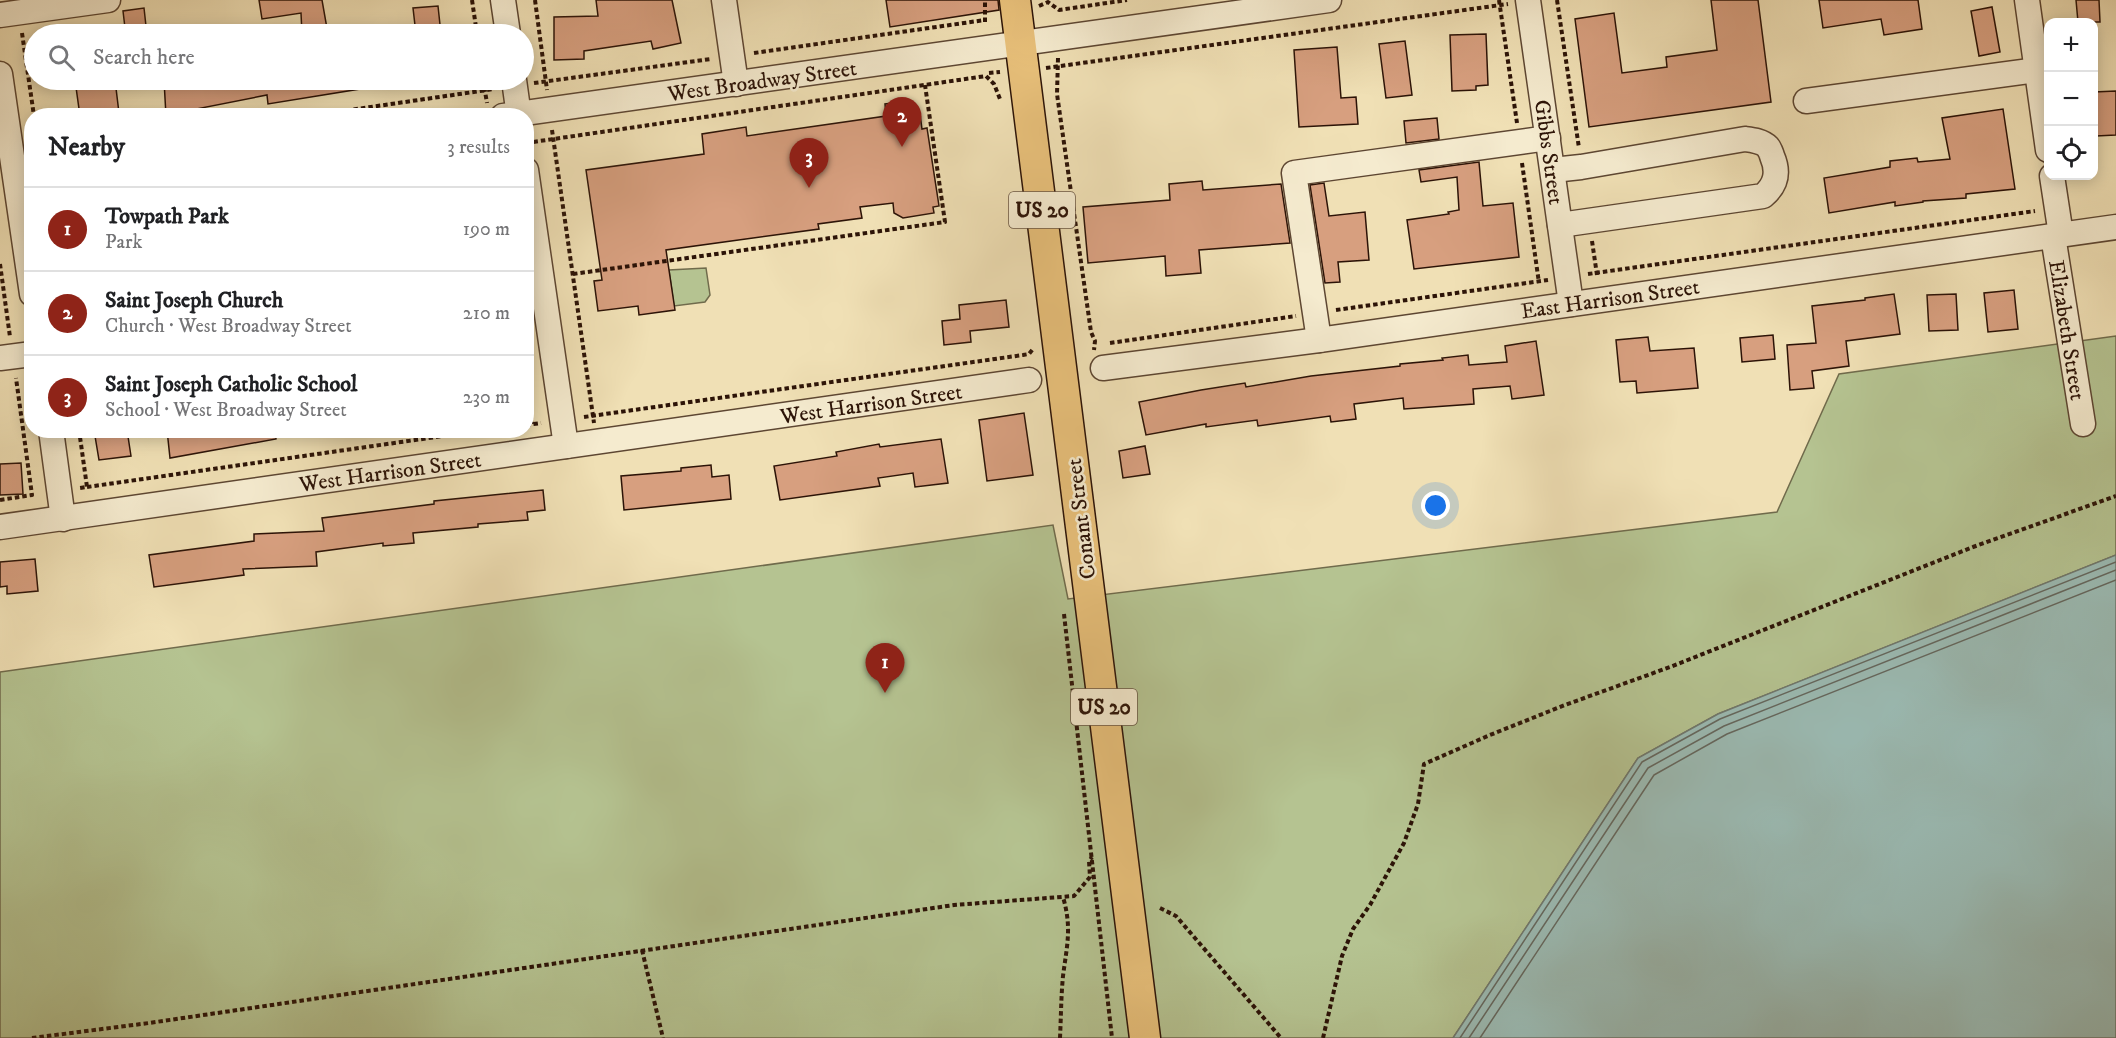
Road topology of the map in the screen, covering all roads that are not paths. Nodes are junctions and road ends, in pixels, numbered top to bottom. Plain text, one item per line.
1 (108, 0) edge
2 (503, 0) edge
3 (724, 0) edge
4 (1329, 0) edge
5 (2027, 0) edge
6 (1528, 1) edge
7 (1016, 7) edge
8 (10, 14) edge
9 (507, 24) edge
10 (1021, 44) junction
11 (2037, 70) junction
12 (0, 74) edge
13 (736, 84) junction
14 (514, 90) edge
15 (1806, 101) dead end
16 (513, 108) edge
17 (534, 112) edge
18 (2045, 126) edge
19 (1548, 138) junction
20 (1552, 170) junction
21 (2052, 180) edge
22 (16, 185) edge
23 (1560, 225) junction
24 (2116, 227) edge
25 (2057, 236) junction
26 (24, 240) edge
27 (534, 282) edge
28 (1571, 304) junction
29 (1319, 340) junction
30 (1099, 363) road end
31 (1029, 380) dead end
32 (2083, 424) dead end
33 (52, 438) edge
34 (566, 446) junction
35 (63, 519) junction
36 (0, 527) edge
37 (1145, 1038) edge

1 - 8 street
2 - 9 street
3 - 13 street
4 - 10 street, West Broadway Street
5 - 11 street
6 - 19 street, Gibbs Street
7 - 10 main road, Conant Street / US 20
10 - 13 street, West Broadway Street
10 - 37 main road, Conant Street / US 20
11 - 15 street
11 - 18 street
12 - 22 street
13 - 17 street, West Broadway Street
14 - 16 street
19 - 20 street, Gibbs Street
19 - 29 street
20 - 23 street, Gibbs Street
20 - 23 street
21 - 25 street, Elizabeth Street
22 - 26 street
23 - 28 street, Gibbs Street
24 - 25 street, East Harrison Street
25 - 28 street, East Harrison Street
25 - 32 street, Elizabeth Street
27 - 34 street
28 - 29 street, East Harrison Street
29 - 30 street, East Harrison Street
31 - 34 street, West Harrison Street
33 - 35 street
34 - 35 street, West Harrison Street
35 - 36 street, West Harrison Street

